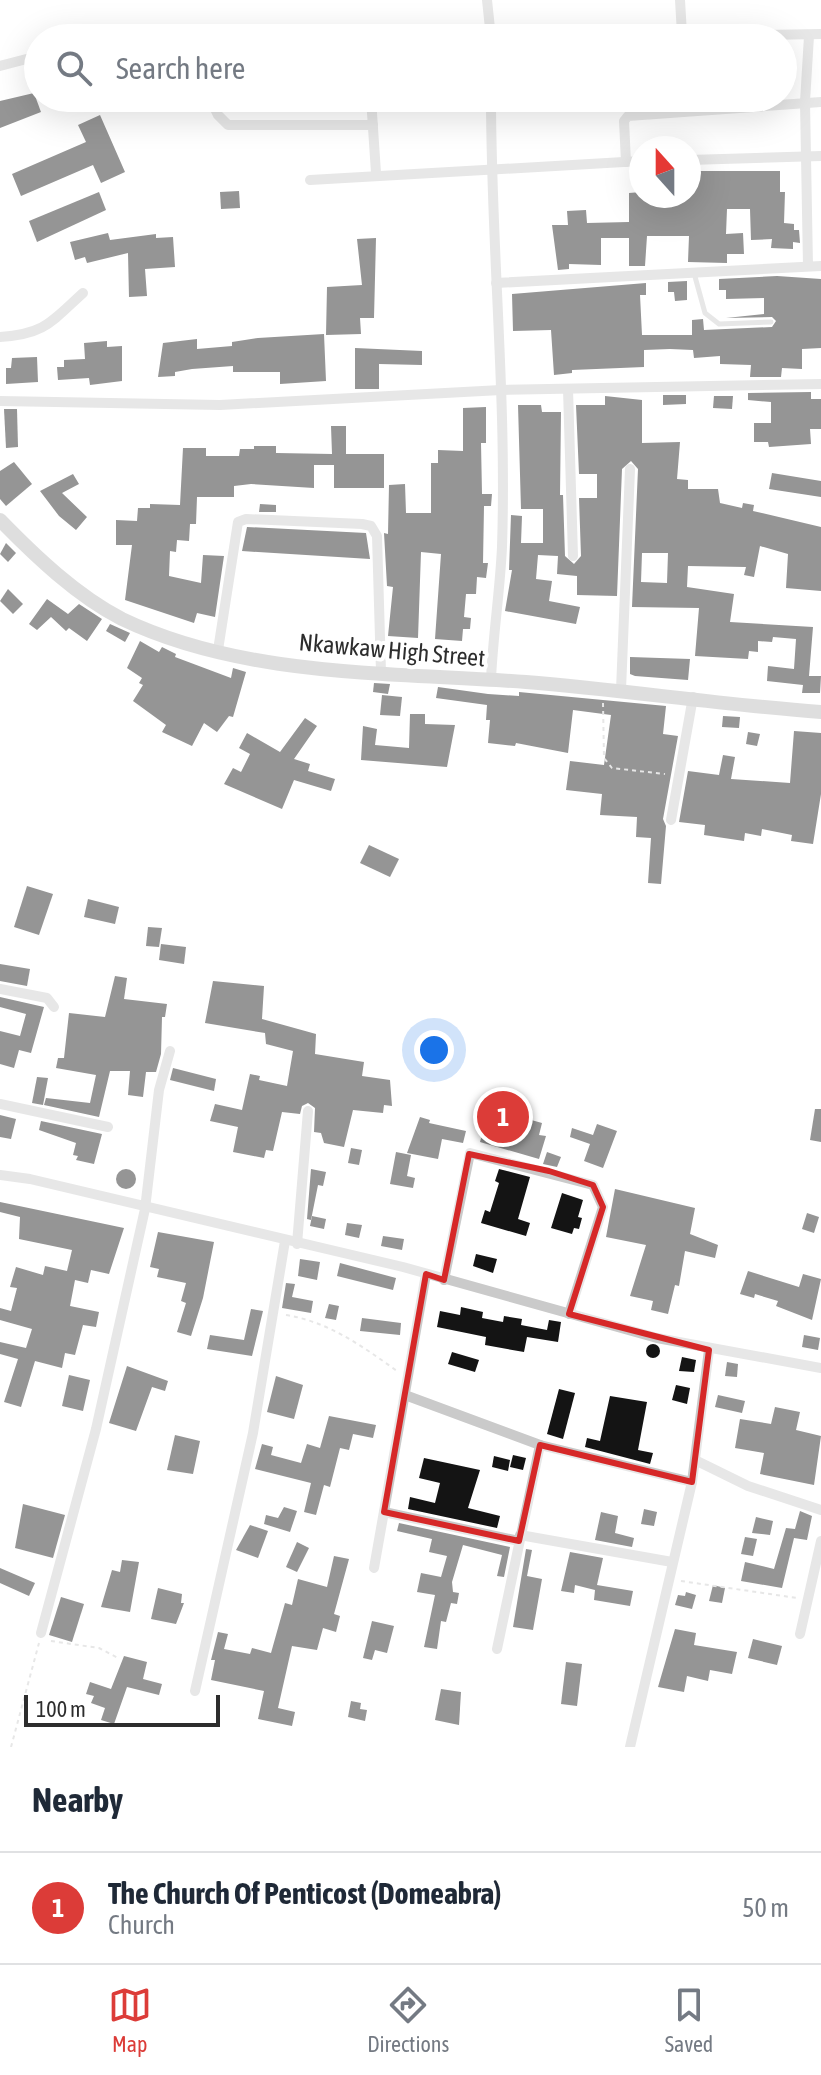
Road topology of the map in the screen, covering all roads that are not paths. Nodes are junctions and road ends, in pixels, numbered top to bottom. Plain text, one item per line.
1 (487, 0) edge
2 (680, 0) edge
3 (490, 24) edge
4 (681, 24) edge
5 (821, 34) edge
6 (797, 36) edge
7 (809, 36) junction
8 (24, 60) edge
9 (0, 66) edge
10 (805, 102) junction
11 (821, 102) edge
12 (797, 103) edge
13 (217, 112) edge
14 (372, 112) edge
15 (491, 112) edge
16 (679, 112) edge
17 (373, 125) junction
18 (821, 156) edge
19 (806, 159) junction
20 (701, 160) edge
21 (626, 162) junction
22 (629, 162) edge
23 (490, 168) junction
24 (376, 173) junction
25 (310, 180) dead end
26 (808, 266) junction
27 (821, 266) edge
28 (694, 272) junction
29 (496, 283) junction
30 (83, 293) dead end
31 (771, 322) dead end
32 (0, 337) edge
33 (821, 384) edge
34 (568, 389) junction
35 (501, 390) junction
36 (0, 401) edge
37 (630, 469) dead end
38 (0, 520) edge
39 (573, 556) dead end
40 (218, 650) junction
41 (381, 672) junction
42 (491, 679) junction
43 (621, 690) junction
44 (693, 697) junction
45 (821, 712) edge
46 (671, 820) dead end
47 (0, 989) edge
48 (54, 1007) dead end
49 (170, 1051) dead end
50 (0, 1104) edge
51 (308, 1111) dead end
52 (108, 1127) dead end
53 (0, 1175) edge
54 (145, 1209) junction
55 (285, 1241) junction
56 (297, 1244) junction
57 (426, 1274) junction
58 (444, 1280) junction
59 (569, 1314) junction
60 (709, 1350) junction
61 (821, 1368) edge
62 (405, 1395) junction
63 (540, 1445) junction
64 (695, 1460) junction
65 (692, 1482) junction
66 (821, 1510) edge
67 (384, 1512) junction
68 (519, 1538) junction
69 (821, 1541) edge
70 (672, 1562) junction
71 (374, 1568) dead end
72 (41, 1633) road end
73 (800, 1634) dead end
74 (497, 1649) dead end
75 (195, 1691) dead end
76 (630, 1747) edge

1 - 3 street
2 - 4 street
5 - 7 street
6 - 7 street
7 - 10 street
8 - 9 street
10 - 11 street
10 - 12 street
10 - 19 street
13 - 17 street
14 - 17 street
15 - 23 street
16 - 21 street
17 - 24 street
18 - 19 street
19 - 20 street
19 - 26 street
21 - 22 street
21 - 23 street
23 - 24 street
23 - 29 street
24 - 25 street
26 - 27 street
26 - 28 street
28 - 29 street
28 - 31 lane
29 - 35 street
30 - 32 street
33 - 34 street
34 - 35 street
34 - 39 street
35 - 36 street
35 - 42 street
37 - 43 street
38 - 40 main road, Nkawkaw High Street
40 - 41 main road, Nkawkaw High Street
40 - 41 street
41 - 42 main road, Nkawkaw High Street
42 - 43 main road, Nkawkaw High Street
43 - 44 main road, Nkawkaw High Street
44 - 45 main road, Nkawkaw High Street
44 - 46 street
47 - 48 street
49 - 54 street
50 - 52 street
51 - 56 street
53 - 54 street
54 - 55 street
54 - 72 street
55 - 56 street
55 - 75 street
56 - 57 street
57 - 58 street
57 - 62 street
58 - 59 street
58 - 59 street
59 - 60 street
60 - 61 street
60 - 64 street
62 - 63 street
62 - 67 street
63 - 65 street
63 - 68 street
64 - 65 street
64 - 66 street
65 - 70 street
67 - 68 street
67 - 71 street
68 - 70 street
68 - 74 street
69 - 73 street
70 - 76 street

